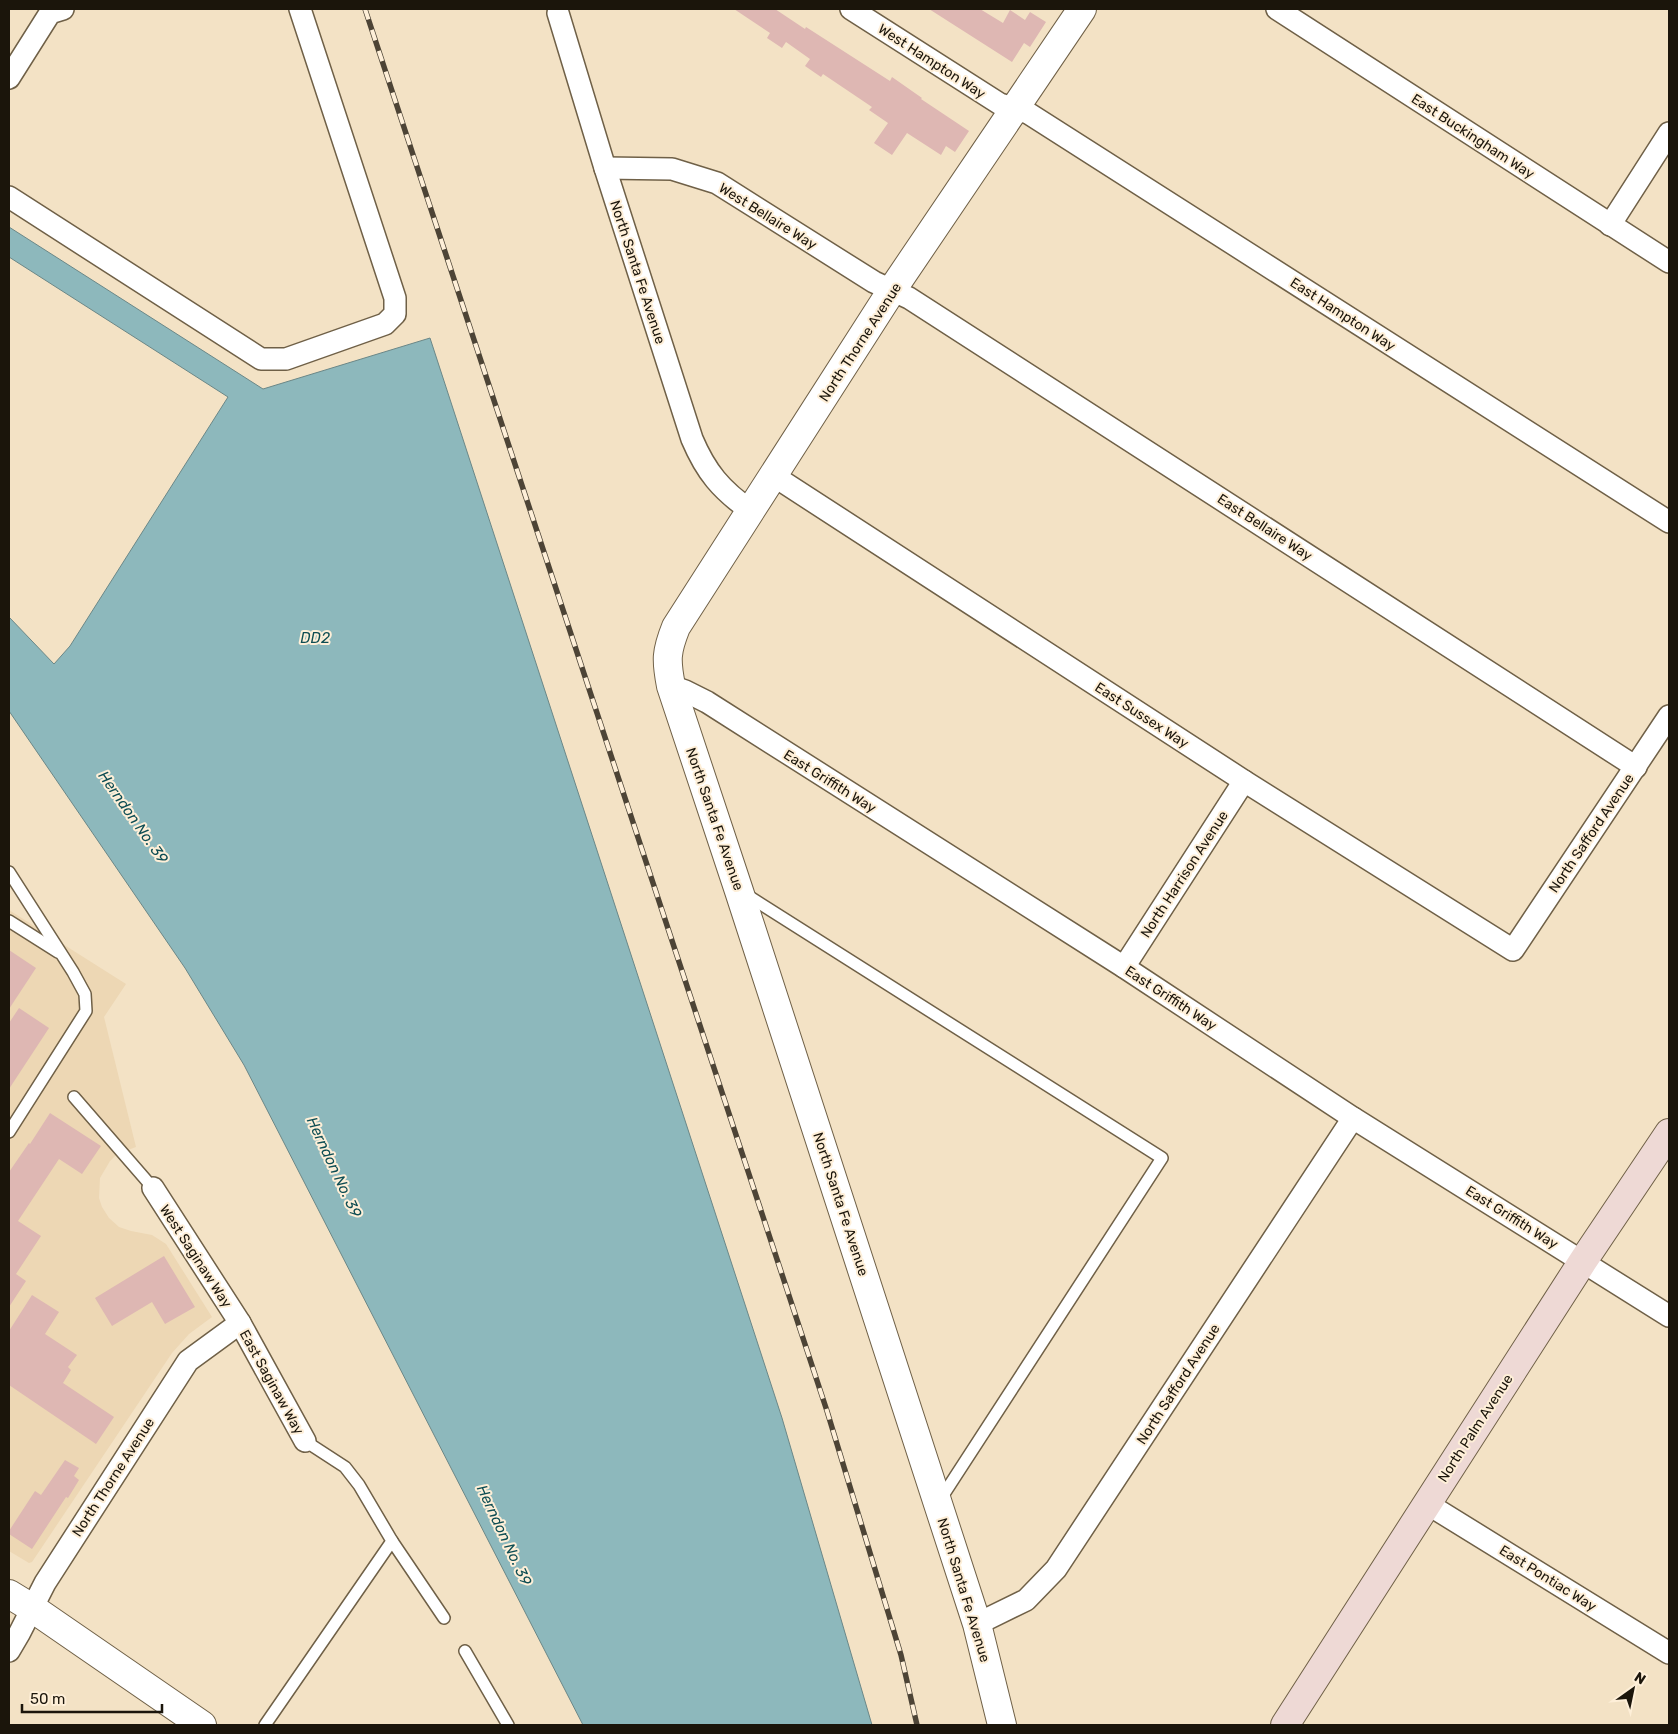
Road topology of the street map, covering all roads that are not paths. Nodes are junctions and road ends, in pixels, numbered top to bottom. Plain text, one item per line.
1 (300, 9) edge
2 (851, 9) edge
3 (1082, 9) edge
4 (1277, 9) edge
5 (52, 10) edge
6 (558, 12) dead end
7 (9, 78) edge
8 (1015, 109) junction
9 (1669, 133) edge
10 (605, 168) junction
11 (9, 198) edge
12 (1610, 225) junction
13 (1669, 262) edge
14 (892, 290) junction
15 (774, 476) junction
16 (751, 511) junction
17 (1669, 522) edge
18 (671, 686) junction
19 (1669, 716) edge
20 (1636, 767) junction
21 (1244, 781) junction
22 (9, 872) edge
23 (739, 891) junction
24 (9, 920) edge
25 (1513, 950) joint
26 (61, 955) junction
27 (1124, 967) junction
28 (74, 1097) dead end
29 (1353, 1118) junction
30 (9, 1132) edge
31 (1669, 1133) edge
32 (153, 1188) joint
33 (1582, 1261) junction
34 (1669, 1316) edge
35 (240, 1323) junction
36 (305, 1441) joint
37 (1426, 1503) junction
38 (937, 1504) junction
39 (392, 1541) junction
40 (9, 1594) edge
41 (32, 1608) junction
42 (444, 1618) dead end
43 (977, 1624) junction
44 (9, 1651) edge
45 (465, 1651) dead end
46 (1669, 1653) edge
47 (202, 1725) edge
48 (265, 1725) edge
49 (508, 1725) edge
50 (1002, 1725) edge
51 (1285, 1725) edge

1 - 11 street
2 - 8 street, West Hampton Way
3 - 8 street, North Thorne Avenue
4 - 12 street, East Buckingham Way
5 - 7 street
6 - 10 street, North Santa Fe Avenue
8 - 14 street, North Thorne Avenue
8 - 17 street, East Hampton Way
9 - 12 street
10 - 14 street, West Bellaire Way
10 - 16 street, North Santa Fe Avenue
12 - 13 street, East Buckingham Way
14 - 15 street, North Thorne Avenue
14 - 20 street, East Bellaire Way
15 - 16 street, North Thorne Avenue
15 - 21 street, East Sussex Way
16 - 18 street, North Thorne Avenue
18 - 23 street, North Santa Fe Avenue
18 - 27 street, East Griffith Way
19 - 20 street, North Safford Avenue
20 - 25 street, North Safford Avenue
21 - 25 street, East Sussex Way
21 - 27 street, North Harrison Avenue
22 - 26 lane
23 - 38 street, North Santa Fe Avenue
23 - 38 lane
24 - 26 lane
26 - 30 lane
27 - 29 street, East Griffith Way
28 - 32 lane
29 - 33 street, East Griffith Way
29 - 43 street, North Safford Avenue
31 - 33 main road, North Palm Avenue
32 - 35 street, West Saginaw Way
33 - 34 street, East Griffith Way
33 - 37 main road, North Palm Avenue
35 - 36 street, East Saginaw Way
35 - 41 street, North Thorne Avenue
36 - 39 lane
37 - 46 street, East Pontiac Way
37 - 51 main road, North Palm Avenue
38 - 43 street, North Santa Fe Avenue
39 - 42 lane
39 - 48 lane
40 - 41 street
41 - 44 street, North Thorne Avenue
41 - 47 street
43 - 50 street, North Santa Fe Avenue
45 - 49 lane

